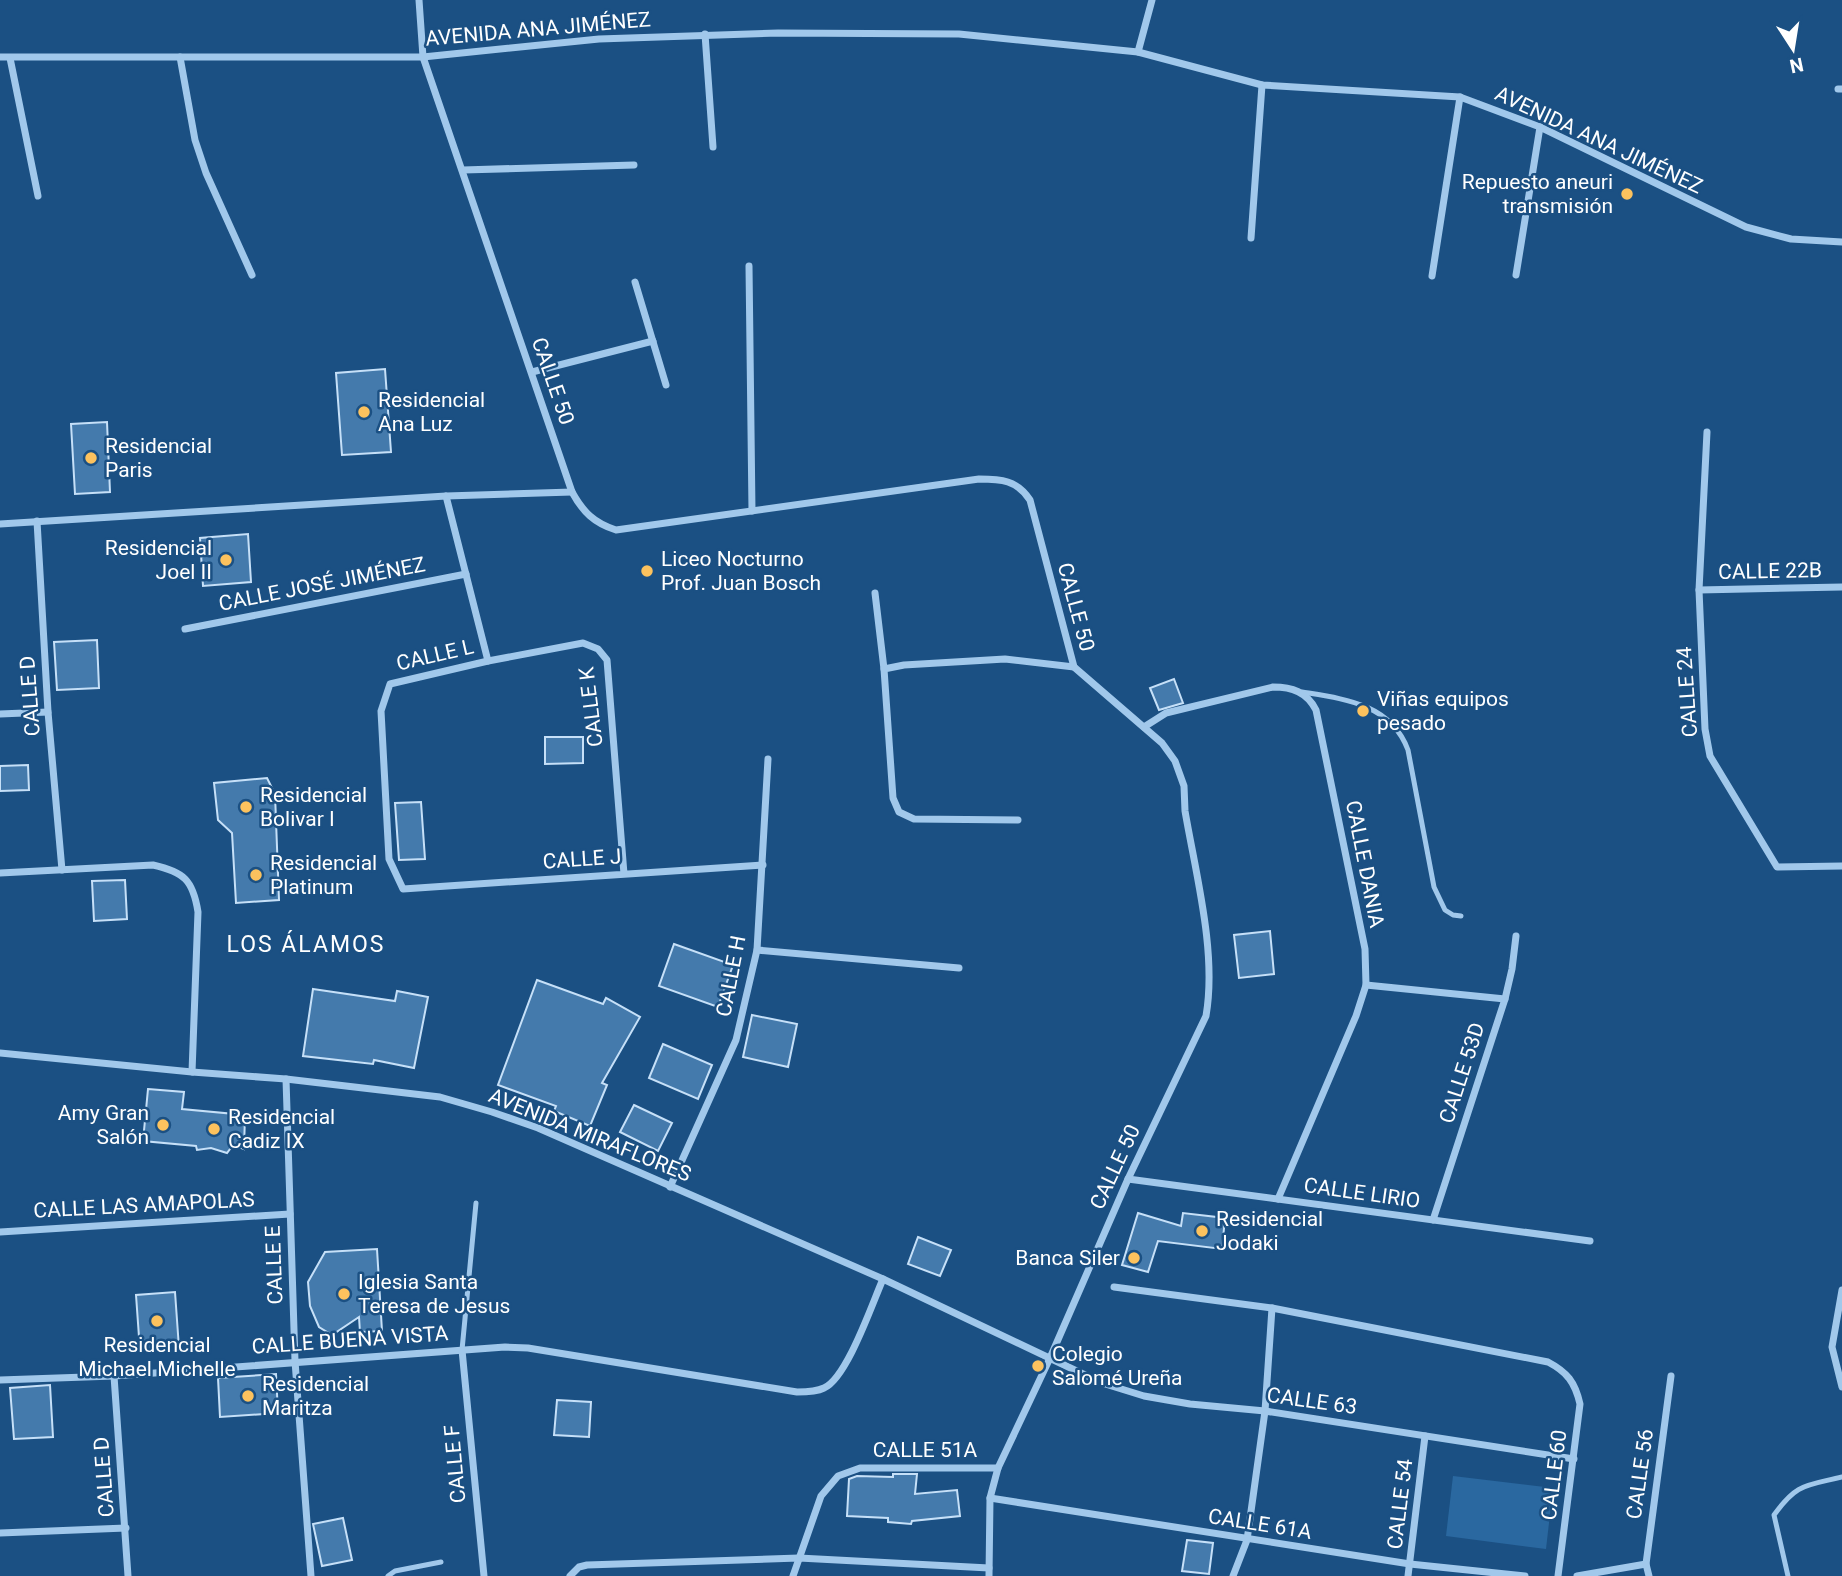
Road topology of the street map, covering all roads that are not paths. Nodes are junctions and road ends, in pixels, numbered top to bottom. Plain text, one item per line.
1 (419, 0) edge
2 (1152, 0) edge
3 (705, 34) junction
4 (1138, 52) junction
5 (0, 57) edge
6 (180, 57) junction
7 (424, 57) junction
8 (10, 58) junction
9 (1262, 85) junction
10 (1461, 97) junction
11 (1540, 127) junction
12 (713, 147) dead end
13 (634, 166) dead end
14 (463, 170) junction
15 (38, 196) dead end
16 (1251, 238) dead end
17 (1842, 242) edge
18 (749, 266) dead end
19 (252, 275) dead end
20 (1516, 275) dead end
21 (1432, 276) dead end
22 (635, 282) dead end
23 (653, 341) junction
24 (532, 372) junction
25 (666, 385) dead end
26 (1707, 432) dead end
27 (572, 492) junction
28 (446, 496) junction
29 (752, 511) junction
30 (37, 521) junction
31 (0, 524) edge
32 (466, 574) junction
33 (1842, 587) edge
34 (1699, 590) junction
35 (875, 593) dead end
36 (185, 629) dead end
37 (488, 661) junction
38 (1074, 667) junction
39 (884, 669) junction
40 (1299, 692) junction
41 (48, 712) junction
42 (0, 714) edge
43 (1144, 727) junction
44 (768, 759) dead end
45 (1018, 820) dead end
46 (763, 865) junction
47 (1842, 866) edge
48 (62, 870) junction
49 (0, 873) edge
50 (624, 874) junction
51 (403, 889) joint
52 (1461, 916) dead end
53 (1516, 936) dead end
54 (757, 950) junction
55 (959, 968) dead end
56 (1366, 985) junction
57 (1505, 999) junction
58 (0, 1053) edge
59 (192, 1072) junction
60 (286, 1079) junction
61 (1128, 1179) junction
62 (670, 1187) junction
63 (1278, 1199) junction
64 (476, 1203) dead end
65 (290, 1214) junction
66 (1433, 1220) junction
67 (0, 1232) edge
68 (1590, 1241) dead end
69 (883, 1279) junction
70 (1114, 1287) dead end
71 (1842, 1290) edge
72 (1272, 1308) junction
73 (462, 1350) junction
74 (1050, 1358) junction
75 (295, 1361) junction
76 (114, 1376) junction
77 (1671, 1376) dead end
78 (0, 1380) edge
79 (1842, 1387) edge
80 (1265, 1411) junction
81 (1426, 1436) junction
82 (1574, 1459) junction
83 (998, 1468) junction
84 (1842, 1477) edge
85 (990, 1498) junction
86 (126, 1528) junction
87 (0, 1532) edge
88 (1247, 1540) junction
89 (799, 1558) junction
90 (441, 1562) dead end
91 (1410, 1564) junction
92 (1646, 1564) junction
93 (989, 1572) edge
94 (128, 1576) edge
95 (311, 1576) edge
96 (388, 1576) edge
97 (484, 1576) edge
98 (570, 1576) edge
99 (793, 1576) edge
100 (1233, 1576) edge
101 (1409, 1576) edge
102 (1525, 1576) edge
103 (1558, 1576) edge
104 (1577, 1576) edge
105 (1649, 1576) edge
106 (1788, 1576) edge

1 - 7 street, CALLE 50
2 - 4 street
3 - 4 street, AVENIDA ANA JIMÉNEZ
3 - 7 street, AVENIDA ANA JIMÉNEZ
3 - 12 street
4 - 9 street, AVENIDA ANA JIMÉNEZ
5 - 8 street, AVENIDA ANA JIMÉNEZ
6 - 7 street, AVENIDA ANA JIMÉNEZ
6 - 8 street, AVENIDA ANA JIMÉNEZ
6 - 19 street
7 - 14 street, CALLE 50
8 - 15 street
9 - 10 street, AVENIDA ANA JIMÉNEZ
9 - 16 street
10 - 11 street, AVENIDA ANA JIMÉNEZ
10 - 21 street
11 - 17 street, AVENIDA ANA JIMÉNEZ
11 - 20 street
13 - 14 street
14 - 24 street, CALLE 50
18 - 29 street
22 - 23 street
23 - 24 street
23 - 25 street
24 - 27 street, CALLE 50
26 - 34 street, CALLE 24
27 - 28 street
27 - 29 street, CALLE 50
28 - 30 street
28 - 32 street
29 - 38 street, CALLE 50
30 - 31 street
30 - 41 street, CALLE D
32 - 36 street, CALLE JOSÉ JIMÉNEZ
32 - 37 street
33 - 34 street, CALLE 22B
34 - 47 street, CALLE 24
35 - 39 street
37 - 50 street, CALLE K
37 - 51 street, CALLE L
38 - 39 street
38 - 43 street, CALLE 50
39 - 45 street
40 - 43 street
40 - 52 lane
40 - 56 street, CALLE DANIA
41 - 42 street
41 - 48 street, CALLE D
43 - 61 street, CALLE 50
44 - 46 street, CALLE H
46 - 50 street, CALLE J
46 - 54 street, CALLE H
48 - 49 street
48 - 59 street
50 - 51 street, CALLE J
53 - 57 street, CALLE 53D
54 - 55 street
54 - 62 street, CALLE H
56 - 57 street
56 - 63 street, CALLE DANIA
57 - 66 street, CALLE 53D
58 - 59 street, AVENIDA MIRAFLORES
59 - 60 street, AVENIDA MIRAFLORES
60 - 62 street, AVENIDA MIRAFLORES
60 - 65 street, CALLE E
61 - 63 street, CALLE LIRIO
61 - 74 street, CALLE 50
62 - 69 street, AVENIDA MIRAFLORES
63 - 66 street, CALLE LIRIO
64 - 73 lane
65 - 67 street, CALLE LAS AMAPOLAS
65 - 75 street, CALLE E
66 - 68 street, CALLE LIRIO
69 - 73 street, CALLE BUENA VISTA
69 - 74 street, AVENIDA MIRAFLORES
70 - 72 street
71 - 79 street
72 - 80 street
72 - 82 street, CALLE 60
73 - 75 street, CALLE BUENA VISTA
73 - 97 street, CALLE F
74 - 80 street, CALLE 63
74 - 83 street, CALLE 50
75 - 76 street, CALLE BUENA VISTA
75 - 95 street, CALLE E
76 - 78 street, CALLE BUENA VISTA
76 - 86 street, CALLE D
77 - 92 street, CALLE 56
80 - 81 street, CALLE 63
80 - 88 street
81 - 82 street, CALLE 63
81 - 91 street, CALLE 54
82 - 103 street, CALLE 60
83 - 85 street, CALLE 50
83 - 89 street, CALLE 51A
84 - 106 lane
85 - 88 street, CALLE 61A
85 - 93 street, CALLE 50
86 - 87 street
86 - 94 street, CALLE D
88 - 91 street, CALLE 61A
88 - 100 street
89 - 93 street
89 - 98 street
89 - 99 street, CALLE 51A
90 - 96 lane
91 - 101 street, CALLE 54
91 - 102 street, CALLE 61A
92 - 104 street
92 - 105 street, CALLE 56

